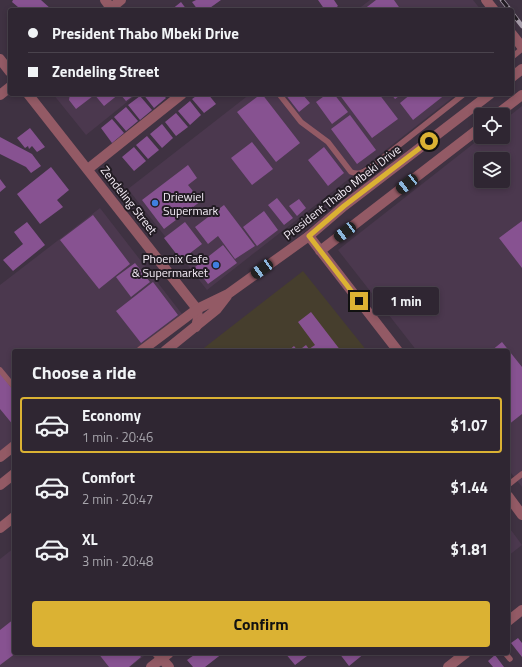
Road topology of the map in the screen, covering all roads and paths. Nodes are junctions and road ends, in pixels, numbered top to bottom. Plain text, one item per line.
1 (121, 0) edge
2 (486, 0) edge
3 (108, 6) edge
4 (492, 8) edge
5 (514, 37) edge
6 (522, 48) edge
7 (514, 55) edge
8 (0, 59) edge
9 (0, 66) edge
10 (8, 69) edge
11 (8, 76) edge
12 (8, 89) edge
13 (0, 95) edge
14 (522, 95) edge
15 (24, 96) edge
16 (30, 96) edge
17 (179, 96) edge
18 (281, 96) edge
19 (461, 96) edge
20 (487, 96) edge
21 (505, 108) edge
22 (474, 132) edge
23 (88, 169) junction
24 (309, 236) junction
25 (320, 251) junction
26 (228, 294) junction
27 (195, 310) junction
28 (196, 327) junction
29 (144, 349) edge
30 (168, 349) edge
31 (396, 349) edge
32 (0, 370) edge
33 (12, 385) edge
34 (12, 448) edge
35 (0, 457) edge
36 (522, 474) edge
37 (12, 476) edge
38 (510, 483) edge
39 (0, 485) edge
40 (510, 501) edge
41 (522, 515) edge
42 (12, 519) edge
43 (0, 528) edge
44 (522, 610) edge
45 (510, 619) edge
46 (463, 655) edge
47 (507, 655) edge
48 (164, 658) edge
49 (510, 659) dead end
50 (151, 667) edge
51 (448, 667) edge

1 - 3 street
2 - 4 street
5 - 6 street
6 - 7 lane
8 - 10 street
9 - 11 lane
12 - 13 street
14 - 21 street
15 - 27 lane
16 - 23 street, Zendeling Street
17 - 23 street
18 - 19 lane
20 - 24 street, President Thabo Mbeki Drive
22 - 25 street
23 - 27 street, Zendeling Street
24 - 25 street
24 - 26 street, President Thabo Mbeki Drive
25 - 31 street
26 - 27 street, President Thabo Mbeki Drive
26 - 28 street, President Thabo Mbeki Drive
27 - 28 street
27 - 29 street, President Thabo Mbeki Drive
28 - 30 street, President Thabo Mbeki Drive
32 - 33 lane
34 - 35 street
36 - 38 lane
37 - 39 street
40 - 41 street
42 - 43 street
44 - 45 street
46 - 51 street
47 - 49 lane
48 - 50 street

